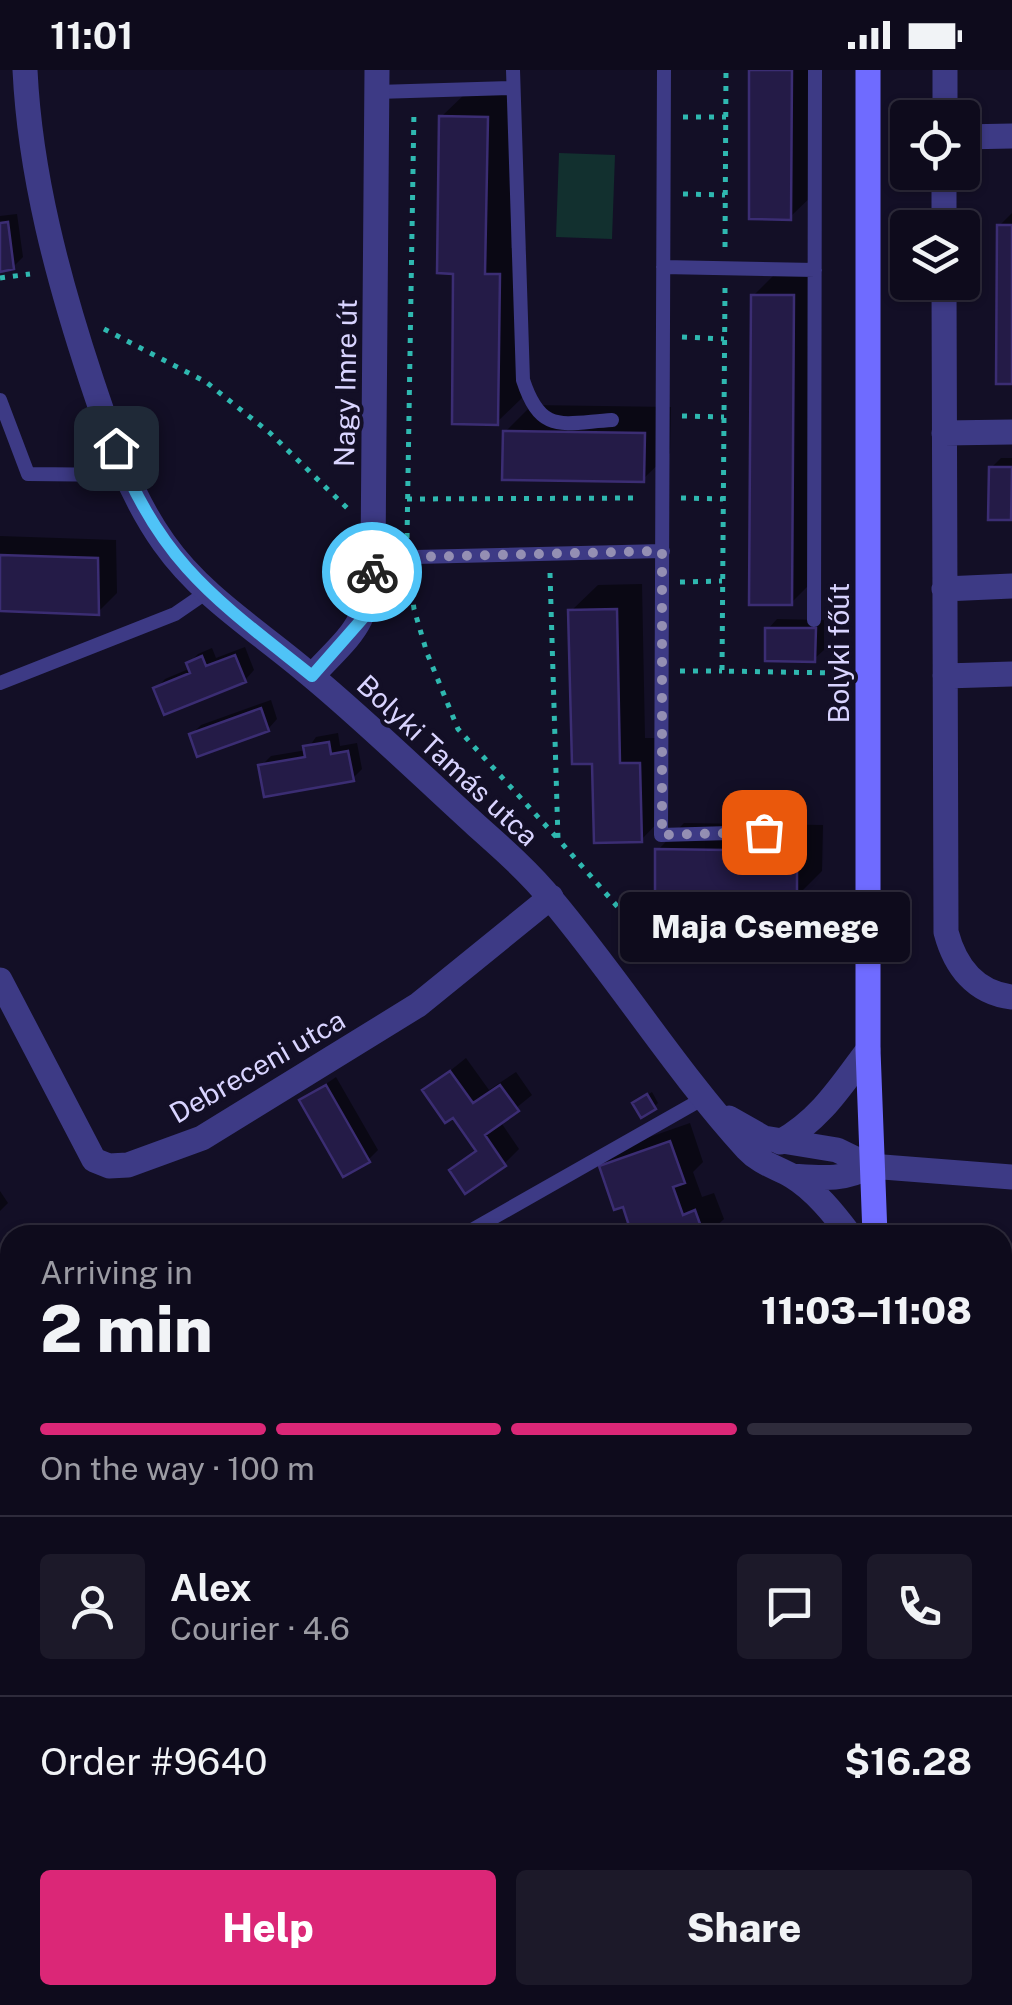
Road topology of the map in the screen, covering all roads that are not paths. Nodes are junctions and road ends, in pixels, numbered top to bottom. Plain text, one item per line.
1 (25, 70) edge
2 (513, 70) edge
3 (664, 70) edge
4 (814, 70) edge
5 (868, 70) edge
6 (945, 70) edge
7 (377, 81) edge
8 (512, 88) junction
9 (945, 100) edge
10 (980, 136) edge
11 (1012, 136) edge
12 (663, 267) junction
13 (815, 270) junction
14 (944, 300) edge
15 (0, 400) edge
16 (612, 420) dead end
17 (1012, 432) edge
18 (944, 433) junction
19 (126, 475) junction
20 (373, 545) junction
21 (662, 551) junction
22 (1012, 586) edge
23 (944, 588) junction
24 (208, 592) junction
25 (814, 620) dead end
26 (1012, 674) edge
27 (312, 676) junction
28 (945, 676) junction
29 (0, 683) edge
30 (764, 832) dead end
31 (550, 897) junction
32 (0, 980) edge
33 (1012, 997) edge
34 (868, 1050) junction
35 (708, 1103) junction
36 (780, 1142) junction
37 (870, 1166) junction
38 (792, 1176) junction
39 (1012, 1177) edge
40 (482, 1225) edge
41 (842, 1225) edge
42 (873, 1225) edge

1 - 19 street, Bolyki Tamás utca
2 - 8 lane
3 - 12 lane
4 - 13 lane
5 - 34 main road, Bolyki főút
6 - 9 street
7 - 8 lane
7 - 20 street, Nagy Imre út
8 - 16 lane
10 - 11 street
12 - 13 lane
12 - 21 lane
13 - 25 lane
14 - 18 street
15 - 19 lane
17 - 18 street
18 - 23 street
19 - 24 street, Bolyki Tamás utca
20 - 21 lane
20 - 27 street, Nagy Imre út
21 - 30 lane
22 - 23 street
23 - 28 street
24 - 27 street, Bolyki Tamás utca
24 - 29 lane
26 - 28 street
27 - 31 street, Bolyki Tamás utca
28 - 33 street
31 - 32 street, Debreceni utca
31 - 35 street, Bolyki Tamás utca
34 - 36 street
34 - 37 main road, Bolyki főút
35 - 36 street, Bolyki Tamás utca
35 - 38 street, Bolyki Tamás utca
35 - 40 lane
36 - 37 street, Bolyki Tamás utca
37 - 38 street, Bolyki Tamás utca
37 - 39 street
37 - 42 main road, Bolyki főút
38 - 41 street, Bolyki Tamás utca

